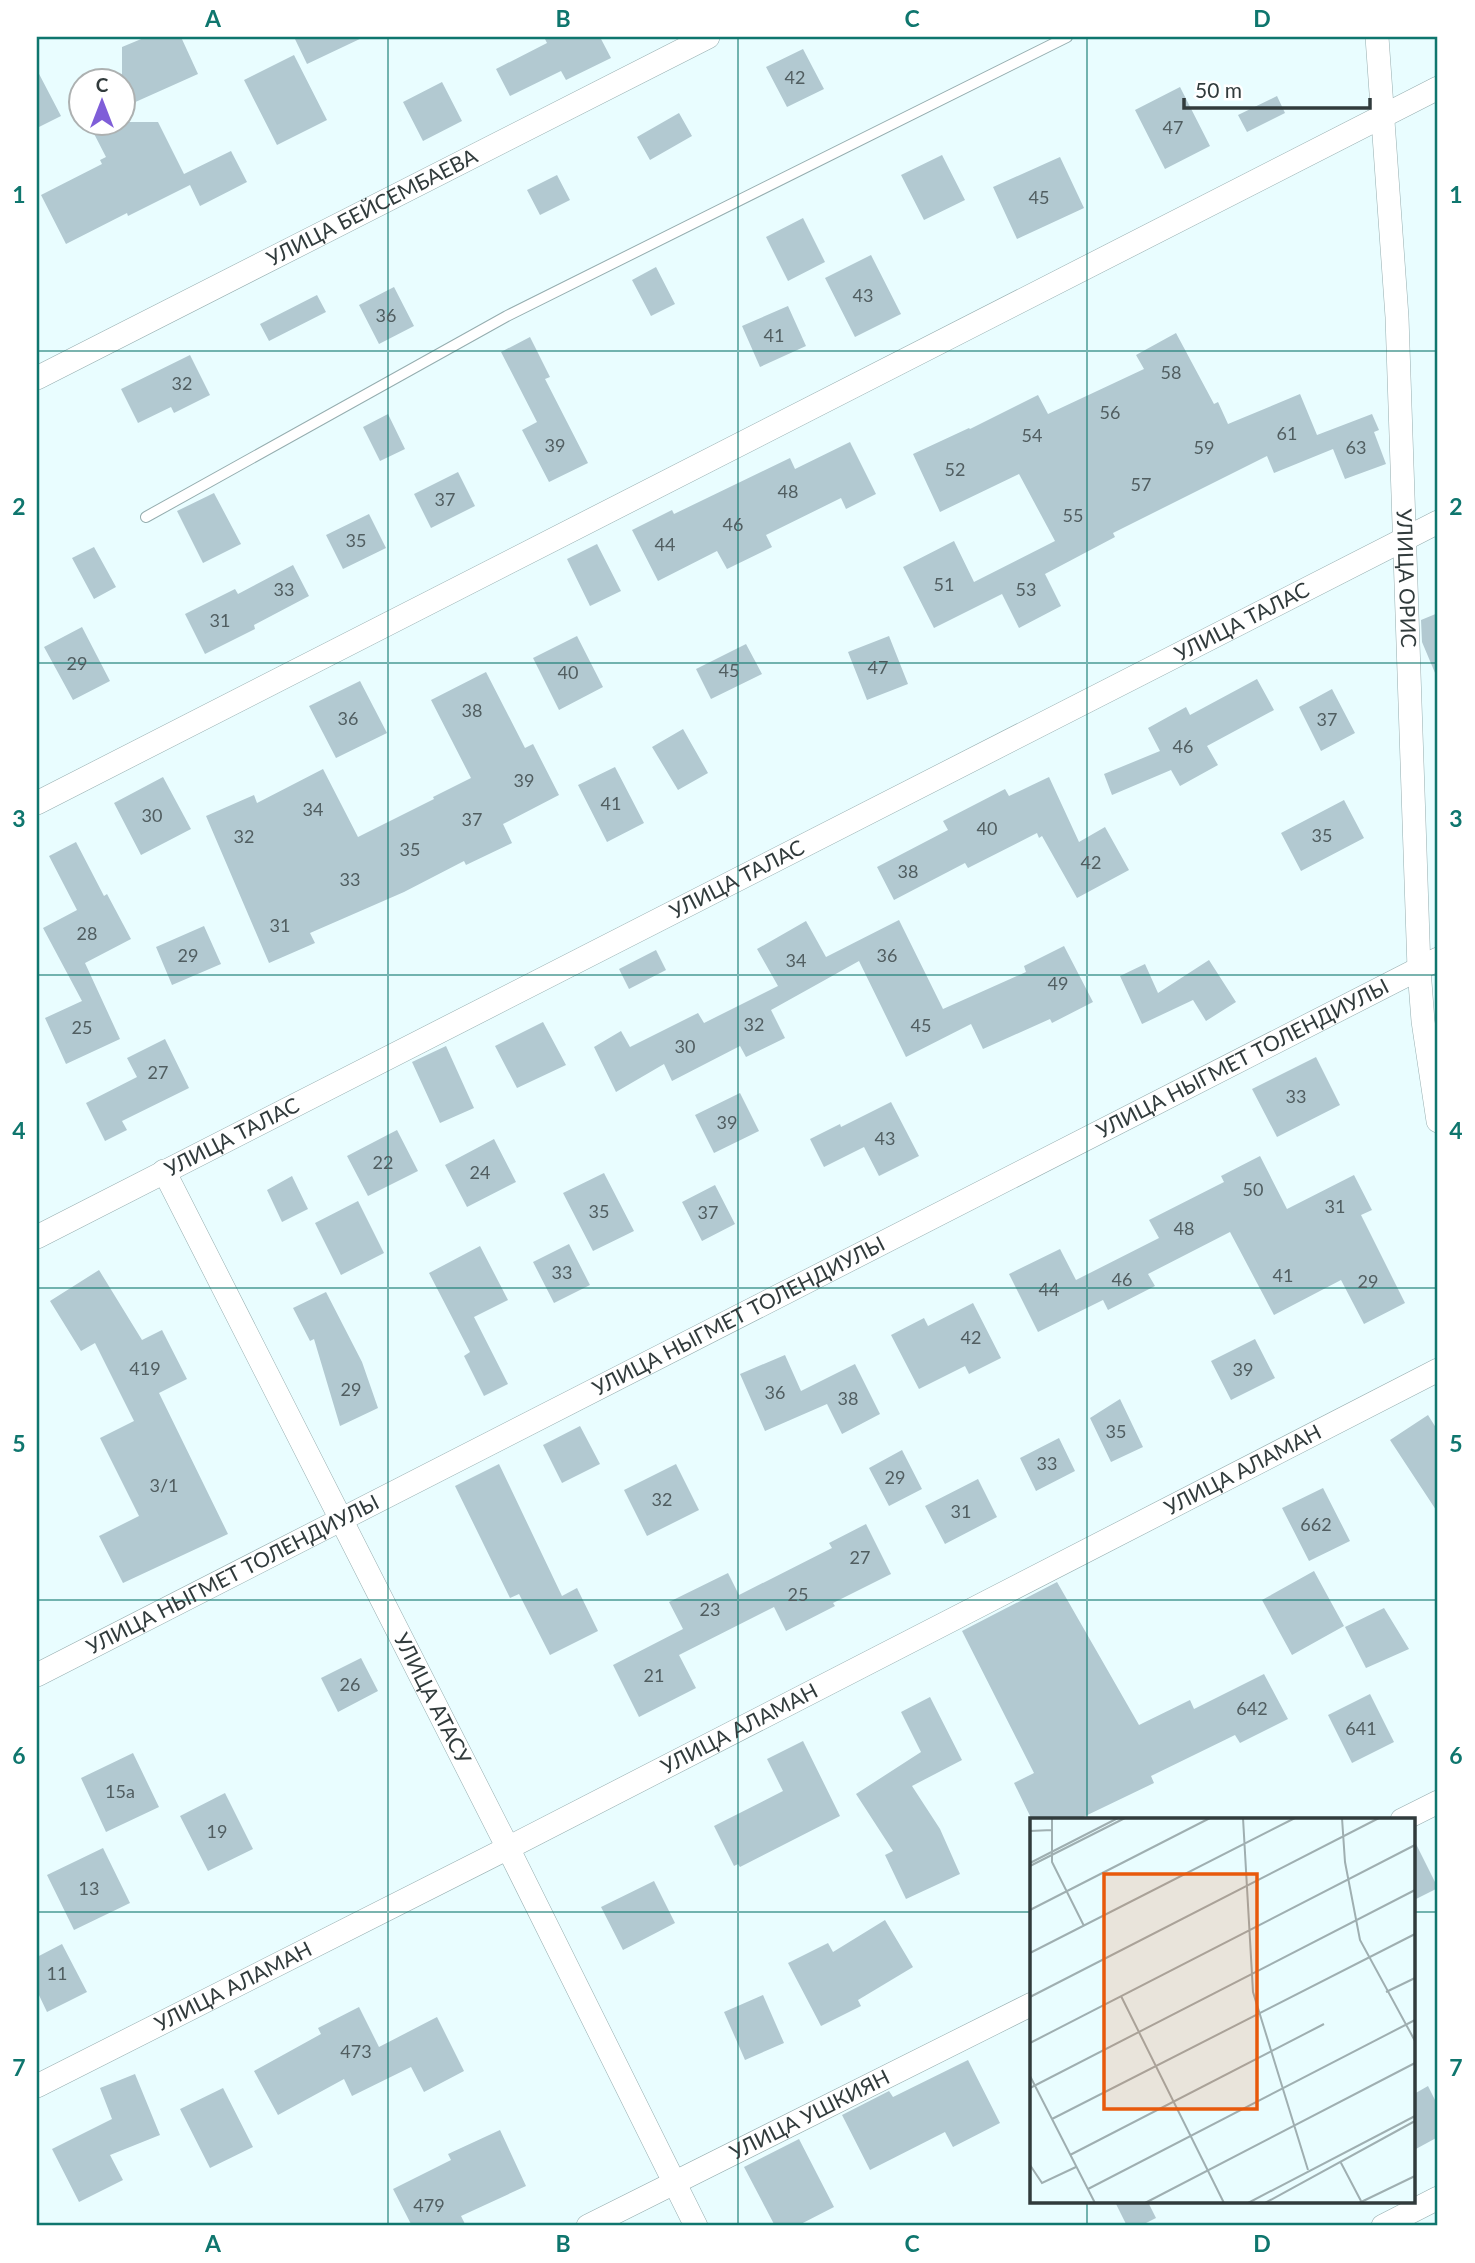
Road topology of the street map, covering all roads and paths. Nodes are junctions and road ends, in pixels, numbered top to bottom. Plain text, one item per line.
1 (708, 37) edge
2 (1067, 37) edge
3 (1377, 37) edge
4 (1438, 88) edge
5 (1383, 117) junction
6 (37, 378) edge
7 (146, 517) dead end
8 (1438, 522) edge
9 (1405, 539) junction
10 (37, 803) edge
11 (1429, 964) edge
12 (1438, 1121) edge
13 (164, 1171) junction
14 (37, 1237) edge
15 (1438, 1370) edge
16 (341, 1520) junction
17 (37, 1675) edge
18 (1438, 1802) edge
19 (1406, 1818) edge
20 (508, 1848) junction
21 (1030, 2005) edge
22 (37, 2086) edge
23 (674, 2182) junction
24 (1438, 2198) edge
25 (588, 2226) edge
26 (696, 2226) edge
27 (1383, 2226) edge

1 - 6 street, УЛИЦА БЕЙСЕМБАЕВА
2 - 7 lane
3 - 5 street, УЛИЦА ОРИС
4 - 5 street
5 - 9 street, УЛИЦА ОРИС
5 - 10 street
8 - 9 street, УЛИЦА ТАЛАС
9 - 11 street, УЛИЦА ОРИС
9 - 13 street, УЛИЦА ТАЛАС
11 - 12 street, УЛИЦА ОРИС
11 - 16 street, УЛИЦА НЫГМЕТ ТОЛЕНДИУЛЫ
13 - 14 street, УЛИЦА ТАЛАС
13 - 16 street, УЛИЦА АТАСУ
15 - 20 street, УЛИЦА АЛАМАН
16 - 17 street, УЛИЦА НЫГМЕТ ТОЛЕНДИУЛЫ
16 - 20 street, УЛИЦА АТАСУ
18 - 19 street
20 - 22 street, УЛИЦА АЛАМАН
20 - 23 street, УЛИЦА АТАСУ
21 - 23 street, УЛИЦА УШКИЯН
23 - 25 street, УЛИЦА УШКИЯН
23 - 26 street, УЛИЦА АТАСУ
24 - 27 street

